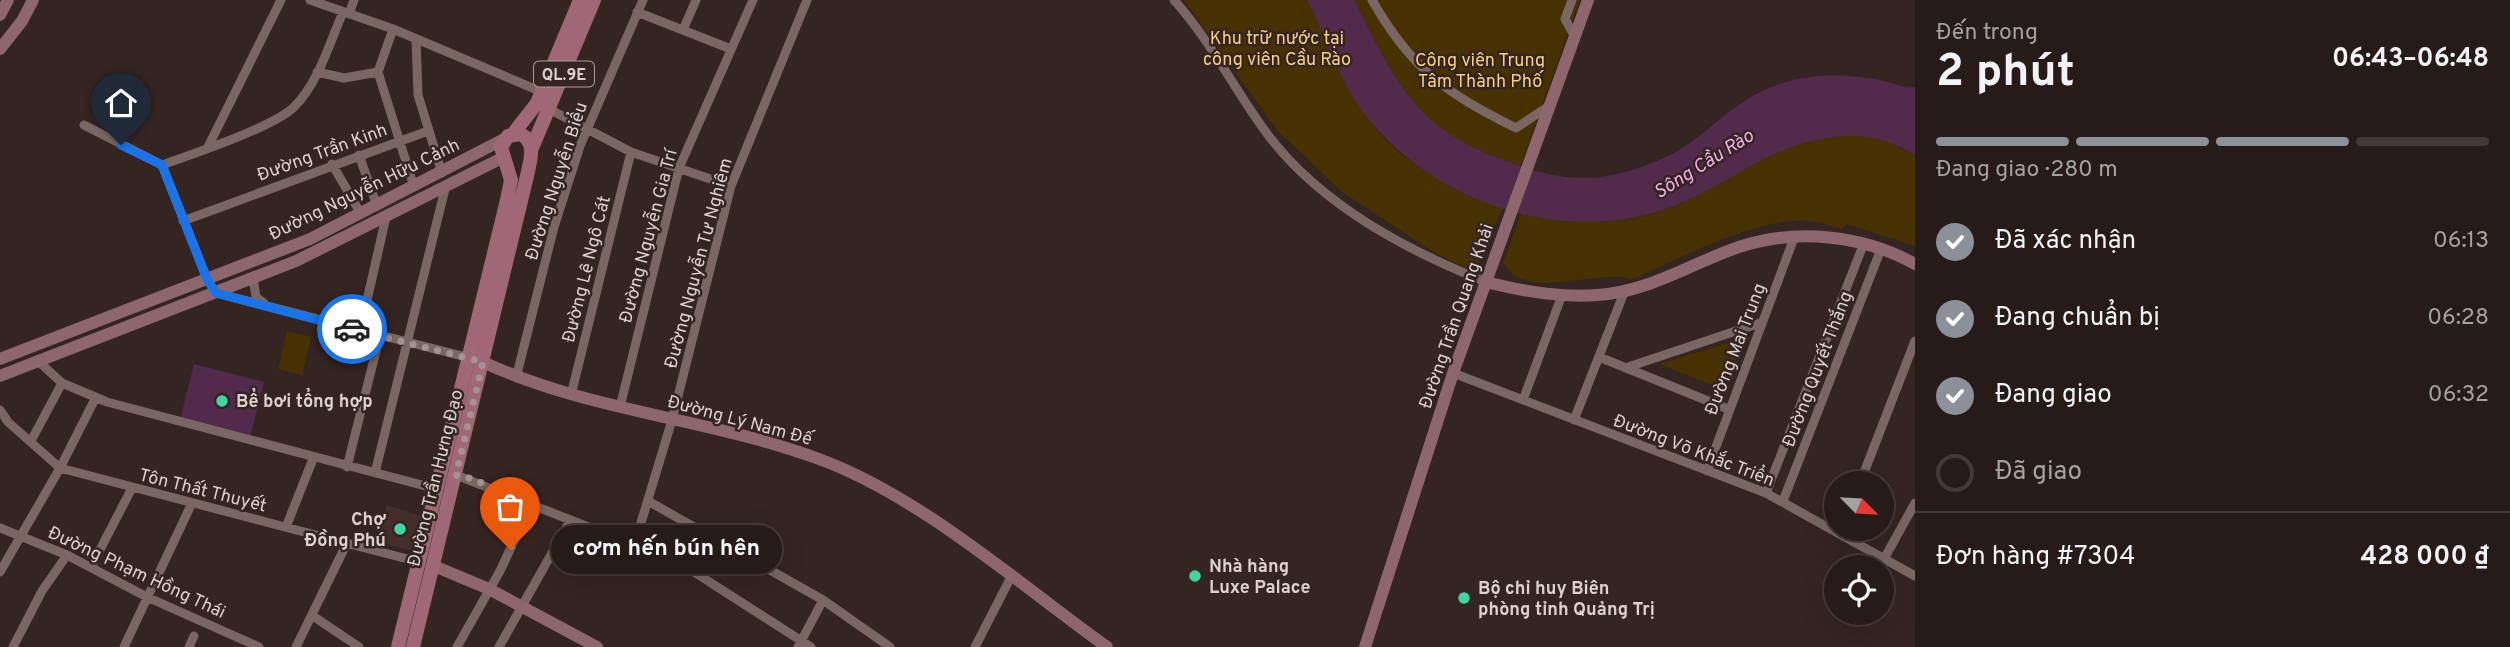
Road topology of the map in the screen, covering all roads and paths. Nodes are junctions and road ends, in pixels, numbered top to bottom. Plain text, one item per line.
1 (8, 0) edge
2 (33, 0) edge
3 (281, 0) edge
4 (310, 0) edge
5 (354, 0) edge
6 (580, 0) edge
7 (594, 0) edge
8 (643, 0) edge
9 (696, 0) edge
10 (753, 0) edge
11 (807, 0) edge
12 (1174, 0) edge
13 (1372, 0) edge
14 (1572, 0) edge
15 (1588, 0) edge
16 (637, 12) junction
17 (346, 13) junction
18 (0, 15) edge
19 (393, 29) junction
20 (683, 30) junction
21 (1574, 37) junction
22 (416, 40) junction
23 (0, 49) edge
24 (732, 49) junction
25 (317, 72) junction
26 (378, 72) junction
27 (542, 92) junction
28 (1549, 106) junction
29 (550, 109) junction
30 (85, 125) dead end
31 (586, 129) junction
32 (428, 131) junction
33 (510, 136) junction
34 (400, 141) junction
35 (208, 147) junction
36 (531, 151) junction
37 (631, 152) junction
38 (359, 155) junction
39 (505, 158) junction
40 (332, 164) junction
41 (162, 165) junction
42 (679, 168) junction
43 (442, 173) junction
44 (446, 186) junction
45 (731, 186) junction
46 (414, 187) junction
47 (377, 206) junction
48 (361, 214) junction
49 (386, 217) junction
50 (183, 221) junction
51 (1794, 238) junction
52 (1864, 243) junction
53 (1881, 249) junction
54 (249, 262) junction
55 (1915, 264) edge
56 (253, 278) junction
57 (207, 279) junction
58 (1486, 282) junction
59 (1625, 290) junction
60 (216, 293) junction
61 (1562, 296) junction
62 (271, 307) junction
63 (1760, 323) junction
64 (360, 331) junction
65 (380, 335) junction
66 (1915, 341) edge
67 (410, 342) junction
68 (1912, 357) edge
69 (1599, 358) junction
70 (0, 359) edge
71 (37, 360) junction
72 (476, 360) junction
73 (1625, 368) junction
74 (1453, 373) junction
75 (0, 376) edge
76 (516, 378) junction
77 (62, 383) junction
78 (571, 395) junction
79 (96, 397) junction
80 (1523, 400) junction
81 (620, 407) junction
82 (1728, 409) junction
83 (0, 410) edge
84 (672, 420) junction
85 (1574, 420) junction
86 (31, 441) junction
87 (313, 459) junction
88 (347, 467) junction
89 (60, 468) junction
90 (1707, 471) junction
91 (1865, 471) edge
92 (375, 473) junction
93 (456, 475) junction
94 (132, 488) junction
95 (437, 489) junction
96 (1766, 493) junction
97 (648, 500) junction
98 (1783, 501) junction
99 (192, 503) junction
100 (1915, 503) edge
101 (531, 505) junction
102 (570, 521) junction
103 (1824, 522) edge
104 (286, 527) junction
105 (0, 528) edge
106 (20, 536) junction
107 (1857, 541) edge
108 (347, 543) junction
109 (631, 543) junction
110 (67, 555) junction
111 (1878, 555) edge
112 (1886, 555) edge
113 (427, 564) junction
114 (1894, 564) edge
115 (91, 567) junction
116 (0, 572) edge
117 (1915, 576) edge
118 (1011, 578) junction
119 (489, 589) junction
120 (147, 597) junction
121 (823, 600) junction
122 (522, 606) junction
123 (313, 616) junction
124 (194, 636) dead end
125 (800, 643) edge
126 (1099, 645) edge
127 (13, 647) edge
128 (124, 647) edge
129 (189, 647) edge
130 (259, 647) edge
131 (296, 647) edge
132 (359, 647) edge
133 (398, 647) edge
134 (413, 647) edge
135 (457, 647) edge
136 (499, 647) edge
137 (597, 647) edge
138 (811, 647) edge
139 (890, 647) edge
140 (975, 647) edge
141 (1365, 647) edge

1 - 18 main road
2 - 23 main road
3 - 35 street
4 - 17 street
5 - 17 street
6 - 27 main road, QL.9E
7 - 29 main road, Đường Trần Hưng Đạo / QL.9E
8 - 16 street, Đường Nguyễn Biểu
9 - 20 street
10 - 24 street, Đường Nguyễn Gia Trí
11 - 45 street, Đường Nguyễn Tư Nghiêm
12 - 58 street
13 - 28 street
14 - 21 street
15 - 21 main road, Đường Trần Quang Khải
16 - 20 street
16 - 31 street, Đường Nguyễn Biểu
17 - 19 street
17 - 25 street
19 - 22 street
19 - 26 street
20 - 24 street
21 - 28 main road, Đường Trần Quang Khải
22 - 27 street
22 - 32 street
24 - 42 street, Đường Nguyễn Gia Trí
25 - 26 street
25 - 35 street
26 - 34 street, Đường Trần Kinh
27 - 33 main road, QL.9E
28 - 58 main road, Đường Trần Quang Khải
29 - 31 street
29 - 36 main road, Đường Trần Hưng Đạo / QL.9E
30 - 41 street
31 - 37 street
31 - 76 street, Đường Nguyễn Biểu
32 - 34 street
32 - 43 street
33 - 36 main road
33 - 39 main road
33 - 43 main road, Đường Nguyễn Hữu Cảnh
34 - 38 street, Đường Trần Kinh
34 - 46 street
35 - 41 street
36 - 39 main road
36 - 72 main road, Đường Trần Hưng Đạo / QL.9E
37 - 42 street
37 - 78 street, Đường Lê Ngô Cát
38 - 40 street, Đường Trần Kinh
38 - 47 street
39 - 44 main road, Đường Nguyễn Hữu Cảnh
39 - 72 main road, Đường Trần Hưng Đạo / QL.9E
40 - 48 street
40 - 50 street, Đường Trần Kinh
41 - 50 street
42 - 45 street
42 - 81 street, Đường Nguyễn Gia Trí
43 - 46 main road, Đường Nguyễn Hữu Cảnh
44 - 49 main road, Đường Nguyễn Hữu Cảnh
44 - 67 street
45 - 84 street, Đường Nguyễn Tư Nghiêm
46 - 47 main road, Đường Nguyễn Hữu Cảnh
47 - 48 main road, Đường Nguyễn Hữu Cảnh
48 - 54 main road, Đường Nguyễn Hữu Cảnh
49 - 56 main road, Đường Nguyễn Hữu Cảnh
49 - 64 street
50 - 57 street
51 - 52 main road
51 - 59 main road
51 - 63 street, Đường Mai Trung
52 - 53 main road
52 - 96 street, Đường Quyết Thắng
53 - 55 main road
53 - 98 street, Đường Quyết Thắng
54 - 56 main road
54 - 57 main road, Đường Nguyễn Hữu Cảnh
56 - 60 main road, Đường Nguyễn Hữu Cảnh
56 - 62 street
57 - 60 main road
57 - 70 main road, Đường Nguyễn Hữu Cảnh
58 - 61 main road
58 - 74 main road, Đường Trần Quang Khải
59 - 61 main road
59 - 69 street
60 - 62 street
60 - 71 main road, Đường Nguyễn Hữu Cảnh
61 - 80 street
62 - 64 street
63 - 73 street
63 - 82 street, Đường Mai Trung
64 - 65 street
65 - 67 street
65 - 88 street
66 - 68 street
67 - 72 street
67 - 92 street
68 - 91 street
69 - 73 street
69 - 85 street
71 - 75 main road, Đường Nguyễn Hữu Cảnh
71 - 77 street
72 - 76 main road, Đường Lý Nam Đế
72 - 93 main road, Đường Trần Hưng Đạo / QL.9E
72 - 95 main road, Đường Trần Hưng Đạo / QL.9E
73 - 82 street
74 - 80 street, Đường Võ Khắc Triển
74 - 141 main road, Đường Trần Quang Khải
76 - 78 main road, Đường Lý Nam Đế
77 - 79 street
77 - 86 street
78 - 81 main road, Đường Lý Nam Đế
79 - 87 street
79 - 89 street
80 - 85 street, Đường Võ Khắc Triển
81 - 84 main road, Đường Lý Nam Đế
82 - 90 street, Đường Mai Trung
83 - 86 street, Tôn Thất Thuyết
84 - 97 street, Đường Nguyễn Tư Nghiêm
84 - 118 main road, Đường Lý Nam Đế
85 - 90 street, Đường Võ Khắc Triển
86 - 89 street, Tôn Thất Thuyết
87 - 88 street
87 - 104 street
88 - 92 street
89 - 94 street, Tôn Thất Thuyết
89 - 106 street
90 - 96 street, Đường Võ Khắc Triển
92 - 95 street
93 - 101 street
93 - 113 main road, Đường Trần Hưng Đạo / QL.9E
94 - 99 street, Tôn Thất Thuyết
94 - 115 street
95 - 113 main road, Đường Trần Hưng Đạo / QL.9E
96 - 98 street, Đường Võ Khắc Triển
97 - 109 street, Đường Nguyễn Tư Nghiêm
97 - 121 street
98 - 103 street, Đường Võ Khắc Triển
99 - 104 street, Tôn Thất Thuyết
99 - 120 street
100 - 112 street
101 - 102 street
101 - 119 street
102 - 109 street
102 - 122 street
104 - 108 street, Tôn Thất Thuyết
105 - 106 street, Đường Phạm Hồng Thái
106 - 110 street, Đường Phạm Hồng Thái
106 - 116 street
107 - 111 street, Đường Võ Khắc Triển
108 - 113 street, Tôn Thất Thuyết
108 - 123 street
109 - 125 street
110 - 115 street, Đường Phạm Hồng Thái
110 - 127 street
113 - 119 main road
113 - 133 main road, Đường Trần Hưng Đạo / QL.9E
113 - 134 main road, Đường Trần Hưng Đạo / QL.9E
114 - 117 street, Đường Võ Khắc Triển
115 - 120 street, Đường Phạm Hồng Thái
118 - 126 main road, Đường Lý Nam Đế
118 - 140 street
119 - 122 main road
119 - 135 street
120 - 128 street
120 - 130 street, Đường Phạm Hồng Thái
121 - 125 street
121 - 139 street
122 - 136 street
122 - 137 main road
123 - 131 street
123 - 132 street
124 - 129 street
125 - 138 street

